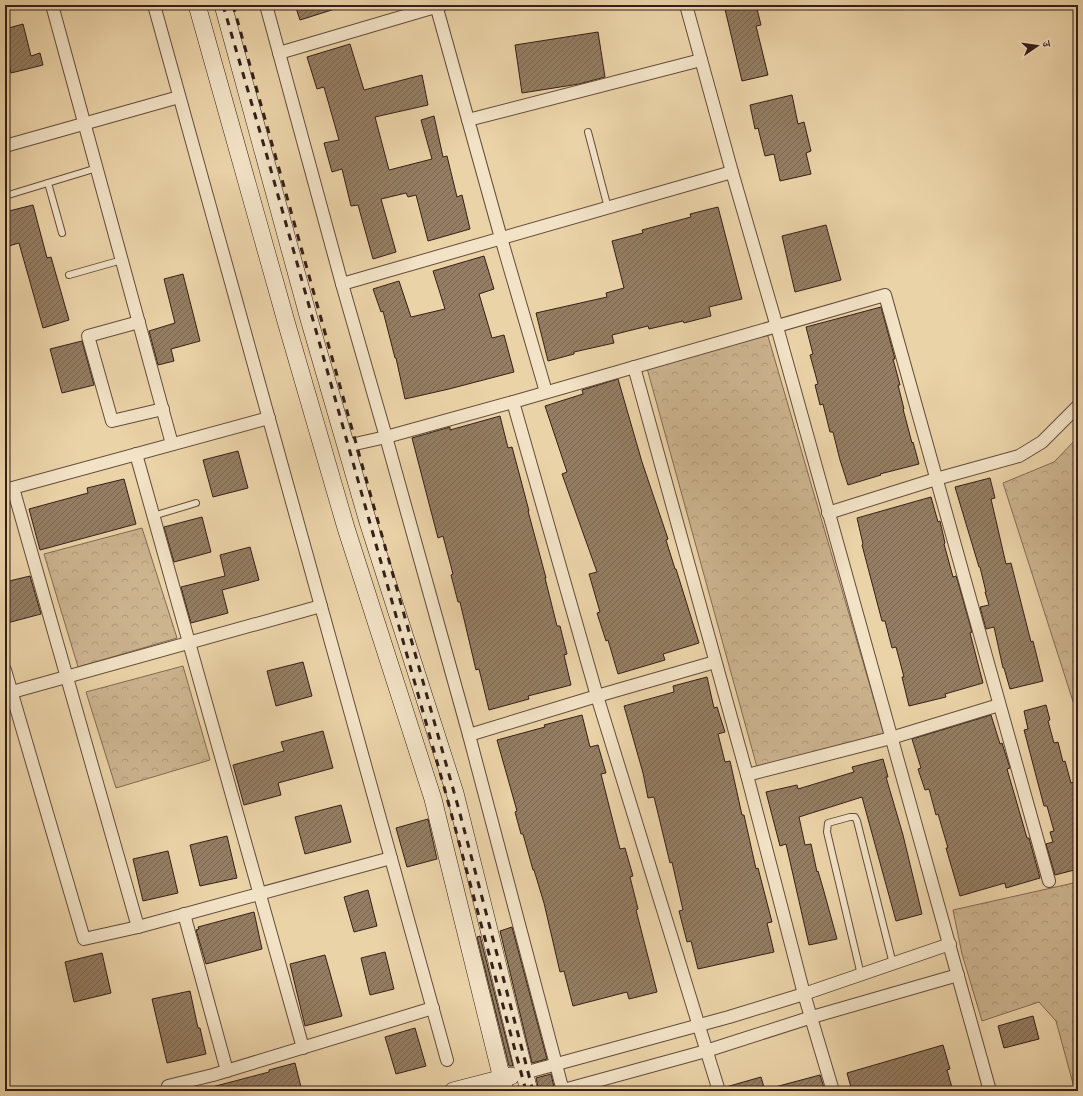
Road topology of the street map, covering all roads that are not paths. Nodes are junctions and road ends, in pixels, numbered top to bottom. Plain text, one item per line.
1 (52, 5) edge
2 (154, 5) edge
3 (197, 5) edge
4 (223, 5) edge
5 (266, 5) edge
6 (686, 5) edge
7 (438, 6) edge
8 (279, 52) junction
9 (701, 60) junction
10 (180, 98) junction
11 (468, 120) junction
12 (85, 124) junction
13 (588, 132) dead end
14 (5, 146) edge
15 (97, 168) junction
16 (732, 172) junction
17 (48, 183) junction
18 (5, 196) edge
19 (608, 208) junction
20 (62, 233) dead end
21 (500, 238) junction
22 (122, 260) junction
23 (69, 275) dead end
24 (342, 284) junction
25 (139, 322) junction
26 (777, 327) junction
27 (634, 367) junction
28 (546, 392) junction
29 (513, 402) junction
30 (1078, 406) edge
31 (163, 409) junction
32 (269, 418) junction
33 (386, 437) junction
34 (172, 444) junction
35 (346, 446) junction
36 (136, 454) junction
37 (936, 479) junction
38 (9, 489) edge
39 (196, 503) dead end
40 (828, 513) junction
41 (153, 516) junction
42 (321, 606) junction
43 (189, 643) junction
44 (715, 662) junction
45 (5, 670) edge
46 (67, 677) junction
47 (8, 693) edge
48 (597, 696) junction
49 (999, 705) junction
50 (469, 735) junction
51 (891, 738) junction
52 (747, 775) junction
53 (391, 858) junction
54 (1049, 881) dead end
55 (260, 894) junction
56 (184, 914) junction
57 (138, 927) junction
58 (950, 944) junction
59 (893, 964) junction
60 (861, 975) junction
61 (958, 975) junction
62 (804, 994) junction
63 (433, 1008) junction
64 (812, 1017) junction
65 (698, 1025) junction
66 (303, 1048) junction
67 (706, 1051) junction
68 (447, 1060) dead end
69 (556, 1063) junction
70 (227, 1071) junction
71 (524, 1073) junction
72 (503, 1085) edge
73 (168, 1086) dead end
74 (454, 1091) edge
75 (529, 1091) edge
76 (562, 1091) edge
77 (719, 1091) edge
78 (833, 1091) edge
79 (990, 1091) edge

1 - 12 street
2 - 10 street
3 - 72 main road
4 - 35 main road
5 - 8 street
6 - 9 street
7 - 8 street
7 - 11 street
8 - 24 street
9 - 11 street
9 - 16 street
10 - 12 street
10 - 32 street
11 - 21 street
12 - 14 street
12 - 15 street
13 - 19 lane
15 - 17 lane
15 - 22 street
16 - 19 street
16 - 26 street
17 - 18 lane
17 - 20 lane
19 - 21 street
21 - 24 street
21 - 28 street
22 - 23 lane
22 - 25 street
24 - 33 street
25 - 31 street
25 - 31 street
26 - 27 street
26 - 37 street
26 - 40 street
27 - 28 street
27 - 44 street
28 - 29 street
29 - 33 street
29 - 48 street
30 - 37 street
31 - 34 street
32 - 34 street
32 - 42 street
33 - 35 street
33 - 50 street
34 - 36 street
35 - 71 main road
36 - 38 street
36 - 41 street
37 - 40 street
37 - 49 street
38 - 46 street
39 - 41 lane
40 - 51 street
41 - 43 street
42 - 43 street
42 - 53 street
43 - 46 street
43 - 55 street
44 - 48 street
44 - 52 street
45 - 47 street
46 - 47 street
46 - 57 street
47 - 57 street
48 - 50 street
48 - 65 street
49 - 51 street
49 - 54 street
50 - 69 street
51 - 52 street
51 - 58 street
52 - 62 street
53 - 55 street
53 - 63 street
55 - 56 street
55 - 66 street
56 - 57 street
56 - 70 street
58 - 59 street
58 - 61 street
59 - 60 street
59 - 60 lane
60 - 62 street
61 - 64 street
61 - 79 street
62 - 64 street
62 - 65 street
63 - 66 street
63 - 68 street
64 - 67 street
64 - 78 street
65 - 67 street
65 - 69 street
66 - 70 street
67 - 76 street
67 - 77 street
69 - 71 street
69 - 76 street
70 - 73 street
71 - 72 main road
71 - 75 main road
72 - 74 main road

